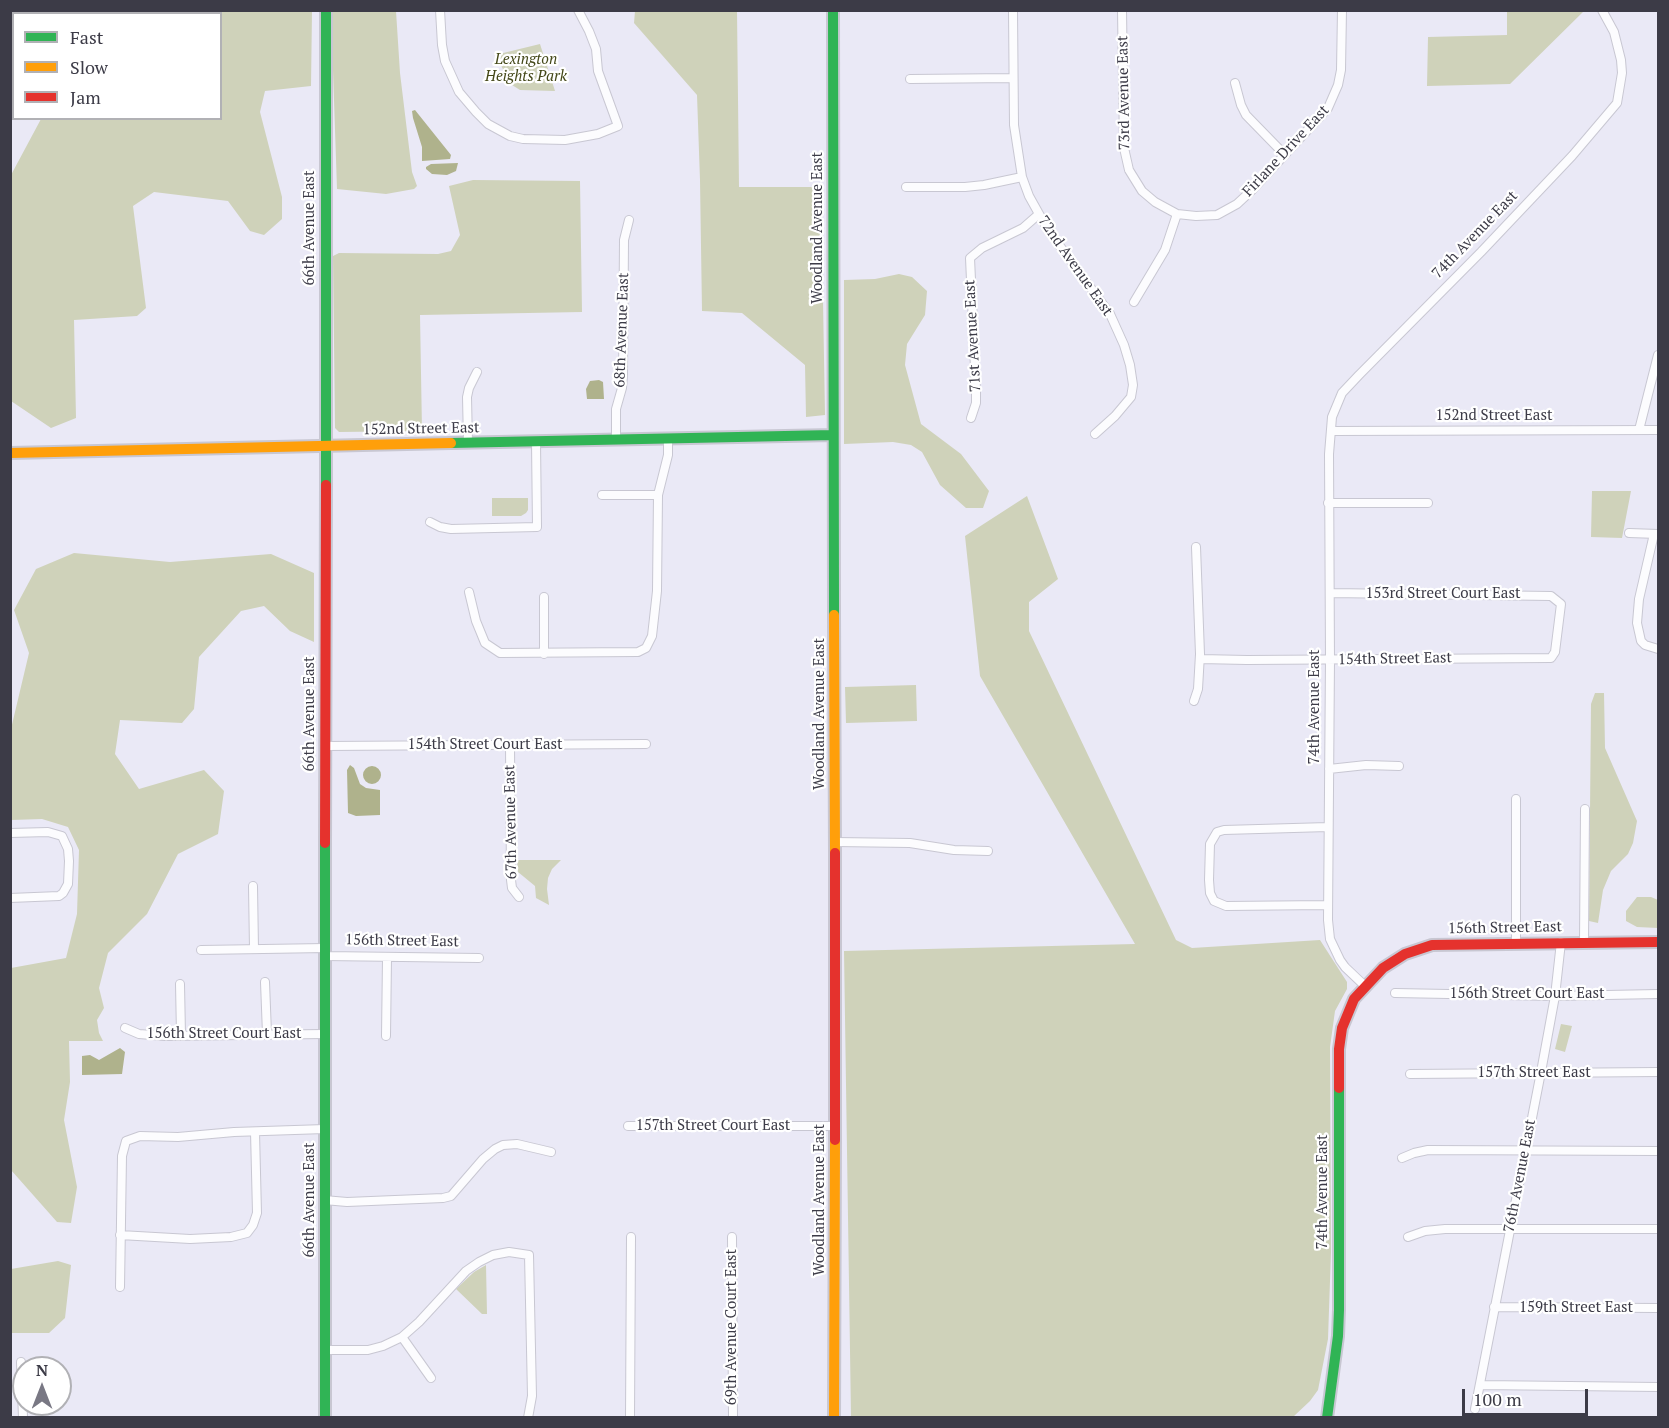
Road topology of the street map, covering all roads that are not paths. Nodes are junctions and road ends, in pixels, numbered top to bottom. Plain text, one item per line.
1 (326, 10) edge
2 (440, 10) edge
3 (578, 10) edge
4 (833, 10) edge
5 (1013, 10) edge
6 (1122, 10) edge
7 (1342, 10) edge
8 (1602, 10) edge
9 (1014, 78) junction
10 (910, 79) dead end
11 (1235, 83) dead end
12 (1285, 155) junction
13 (1022, 177) junction
14 (906, 187) dead end
15 (1177, 214) junction
16 (1037, 216) junction
17 (1187, 216) joint
18 (629, 220) dead end
19 (1134, 302) dead end
20 (1659, 355) edge
21 (477, 372) dead end
22 (971, 418) dead end
23 (1639, 430) junction
24 (1659, 430) edge
25 (1330, 431) junction
26 (1095, 434) dead end
27 (833, 435) junction
28 (668, 438) junction
29 (616, 440) junction
30 (536, 442) junction
31 (468, 443) junction
32 (325, 446) junction
33 (10, 453) edge
34 (602, 495) dead end
35 (658, 495) junction
36 (1328, 503) junction
37 (1428, 503) dead end
38 (430, 522) dead end
39 (1629, 533) dead end
40 (1656, 534) edge
41 (1196, 547) dead end
42 (469, 592) dead end
43 (1330, 593) junction
44 (544, 597) dead end
45 (1659, 649) edge
46 (544, 654) junction
47 (1553, 656) joint
48 (1200, 659) junction
49 (1330, 660) junction
50 (1194, 701) dead end
51 (646, 744) dead end
52 (510, 745) junction
53 (325, 746) junction
54 (1399, 766) dead end
55 (1329, 769) junction
56 (1516, 800) dead end
57 (1585, 809) dead end
58 (1328, 827) junction
59 (10, 833) edge
60 (835, 842) junction
61 (988, 851) dead end
62 (253, 886) dead end
63 (519, 897) dead end
64 (10, 898) edge
65 (1327, 905) junction
66 (1561, 942) junction
67 (1584, 942) junction
68 (1659, 942) edge
69 (1516, 943) junction
70 (254, 949) junction
71 (201, 950) dead end
72 (325, 952) junction
73 (387, 958) junction
74 (479, 958) dead end
75 (265, 982) dead end
76 (180, 984) dead end
77 (1365, 986) junction
78 (1395, 993) dead end
79 (1659, 994) edge
80 (1555, 996) junction
81 (124, 1028) dead end
82 (267, 1034) junction
83 (324, 1034) junction
84 (181, 1035) junction
85 (386, 1036) dead end
86 (1541, 1072) junction
87 (1659, 1072) edge
88 (1410, 1074) dead end
89 (628, 1126) dead end
90 (834, 1126) junction
91 (325, 1129) junction
92 (255, 1132) junction
93 (1526, 1151) junction
94 (1659, 1151) edge
95 (550, 1152) dead end
96 (1402, 1158) dead end
97 (324, 1200) junction
98 (1510, 1228) junction
99 (1659, 1229) edge
100 (120, 1235) junction
101 (631, 1237) dead end
102 (732, 1237) dead end
103 (1407, 1237) dead end
104 (120, 1287) dead end
105 (1494, 1307) junction
106 (1659, 1308) edge
107 (402, 1337) junction
108 (325, 1350) junction
109 (432, 1378) dead end
110 (1481, 1385) junction
111 (1659, 1387) edge
112 (1475, 1409) dead end
113 (325, 1418) edge
114 (528, 1418) edge
115 (630, 1418) edge
116 (733, 1418) edge
117 (834, 1418) edge
118 (1327, 1418) edge

1 - 32 street, 66th Avenue East
2 - 3 street
4 - 27 street, Woodland Avenue East
5 - 9 street, 72nd Avenue East
6 - 15 street, 73rd Avenue East
7 - 12 street, Firlane Drive East
8 - 25 street, 74th Avenue East
9 - 10 street
9 - 13 street, 72nd Avenue East
11 - 12 street
12 - 17 street, Firlane Drive East
13 - 14 street
13 - 16 street, 72nd Avenue East
15 - 17 street, 73rd Avenue East
15 - 19 street
16 - 22 street, 71st Avenue East
16 - 26 street, 72nd Avenue East
18 - 29 street, 68th Avenue East
20 - 23 street
21 - 31 street
23 - 24 street, 152nd Street East
23 - 25 street, 152nd Street East
25 - 36 street, 74th Avenue East
27 - 28 street, 152nd Street East
27 - 60 street, Woodland Avenue East
28 - 29 street, 152nd Street East
28 - 35 street
29 - 30 street, 152nd Street East
30 - 31 street, 152nd Street East
30 - 38 street
31 - 32 street, 152nd Street East
32 - 33 street, 152nd Street East
32 - 53 street, 66th Avenue East
34 - 35 street
35 - 46 street
36 - 37 street
36 - 43 street, 74th Avenue East
39 - 40 street
40 - 45 street
41 - 48 street
42 - 46 street
43 - 47 street, 153rd Street Court East
43 - 49 street, 74th Avenue East
44 - 46 street
47 - 49 street, 154th Street East
48 - 49 street, 154th Street East
48 - 50 street
49 - 55 street, 74th Avenue East
51 - 52 street, 154th Street Court East
52 - 53 street, 154th Street Court East
52 - 63 street, 67th Avenue East
53 - 72 street, 66th Avenue East
54 - 55 street
55 - 58 street, 74th Avenue East
56 - 69 street
57 - 67 street
58 - 65 street, 74th Avenue East
58 - 65 street
59 - 64 street
60 - 61 street
60 - 90 street, Woodland Avenue East
62 - 70 street
65 - 77 street, 74th Avenue East
66 - 67 street, 156th Street East
66 - 69 street, 156th Street East
66 - 80 street, 76th Avenue East
67 - 68 street, 156th Street East
69 - 77 street, 156th Street East
70 - 71 street, 156th Street East
70 - 72 street, 156th Street East
72 - 73 street, 156th Street East
72 - 83 street, 66th Avenue East
73 - 74 street, 156th Street East
73 - 85 street
75 - 82 street
76 - 84 street
77 - 118 street, 74th Avenue East
78 - 80 street, 156th Street Court East
79 - 80 street, 156th Street Court East
80 - 86 street, 76th Avenue East
81 - 84 street, 156th Street Court East
82 - 83 street, 156th Street Court East
82 - 84 street, 156th Street Court East
83 - 91 street, 66th Avenue East
86 - 87 street, 157th Street East
86 - 88 street, 157th Street East
86 - 93 street, 76th Avenue East
89 - 90 street, 157th Street Court East
90 - 117 street, Woodland Avenue East
91 - 92 street
91 - 97 street, 66th Avenue East
92 - 100 street
92 - 100 street
93 - 94 street
93 - 96 street
93 - 98 street, 76th Avenue East
95 - 97 street
97 - 108 street, 66th Avenue East
98 - 99 street
98 - 103 street
98 - 105 street, 76th Avenue East
100 - 104 street
101 - 115 street
102 - 116 street, 69th Avenue Court East
105 - 106 street, 159th Street East
105 - 110 street, 76th Avenue East
107 - 108 street
107 - 109 street
107 - 114 street
108 - 113 street, 66th Avenue East
110 - 111 street
110 - 112 street, 76th Avenue East

